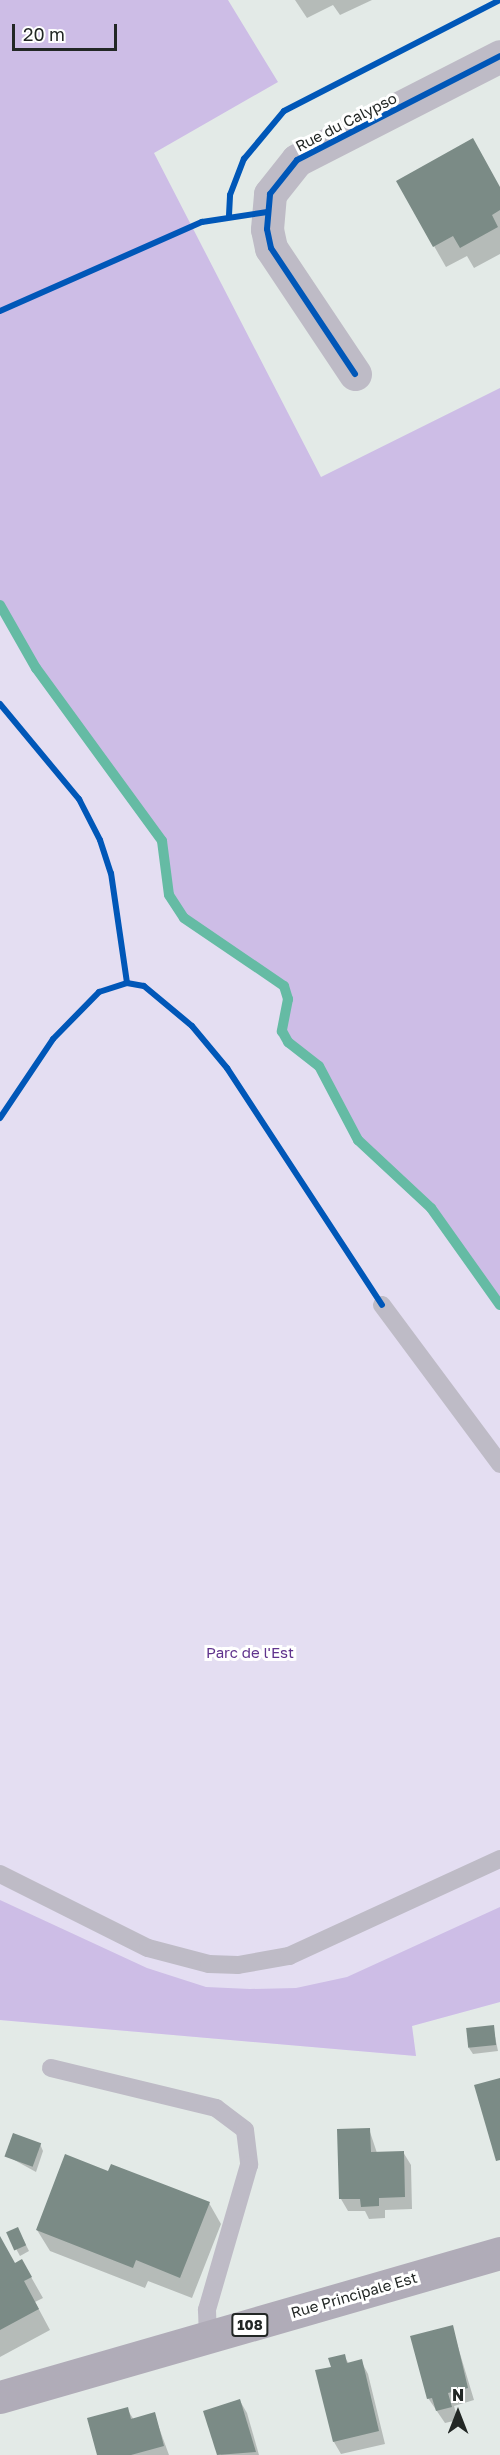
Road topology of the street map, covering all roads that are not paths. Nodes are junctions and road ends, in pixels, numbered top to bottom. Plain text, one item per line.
1 (500, 56) edge
2 (355, 374) dead end
3 (382, 1305) dead end
4 (500, 1464) edge
5 (500, 1859) edge
6 (0, 1874) edge
7 (51, 2068) dead end
8 (500, 2253) edge
9 (208, 2337) junction
10 (0, 2397) edge

1 - 2 street, Rue du Calypso
3 - 4 lane
5 - 6 lane
7 - 9 lane
8 - 9 main road, Rue Principale Est / 108
9 - 10 main road, Rue Principale Est / 108

